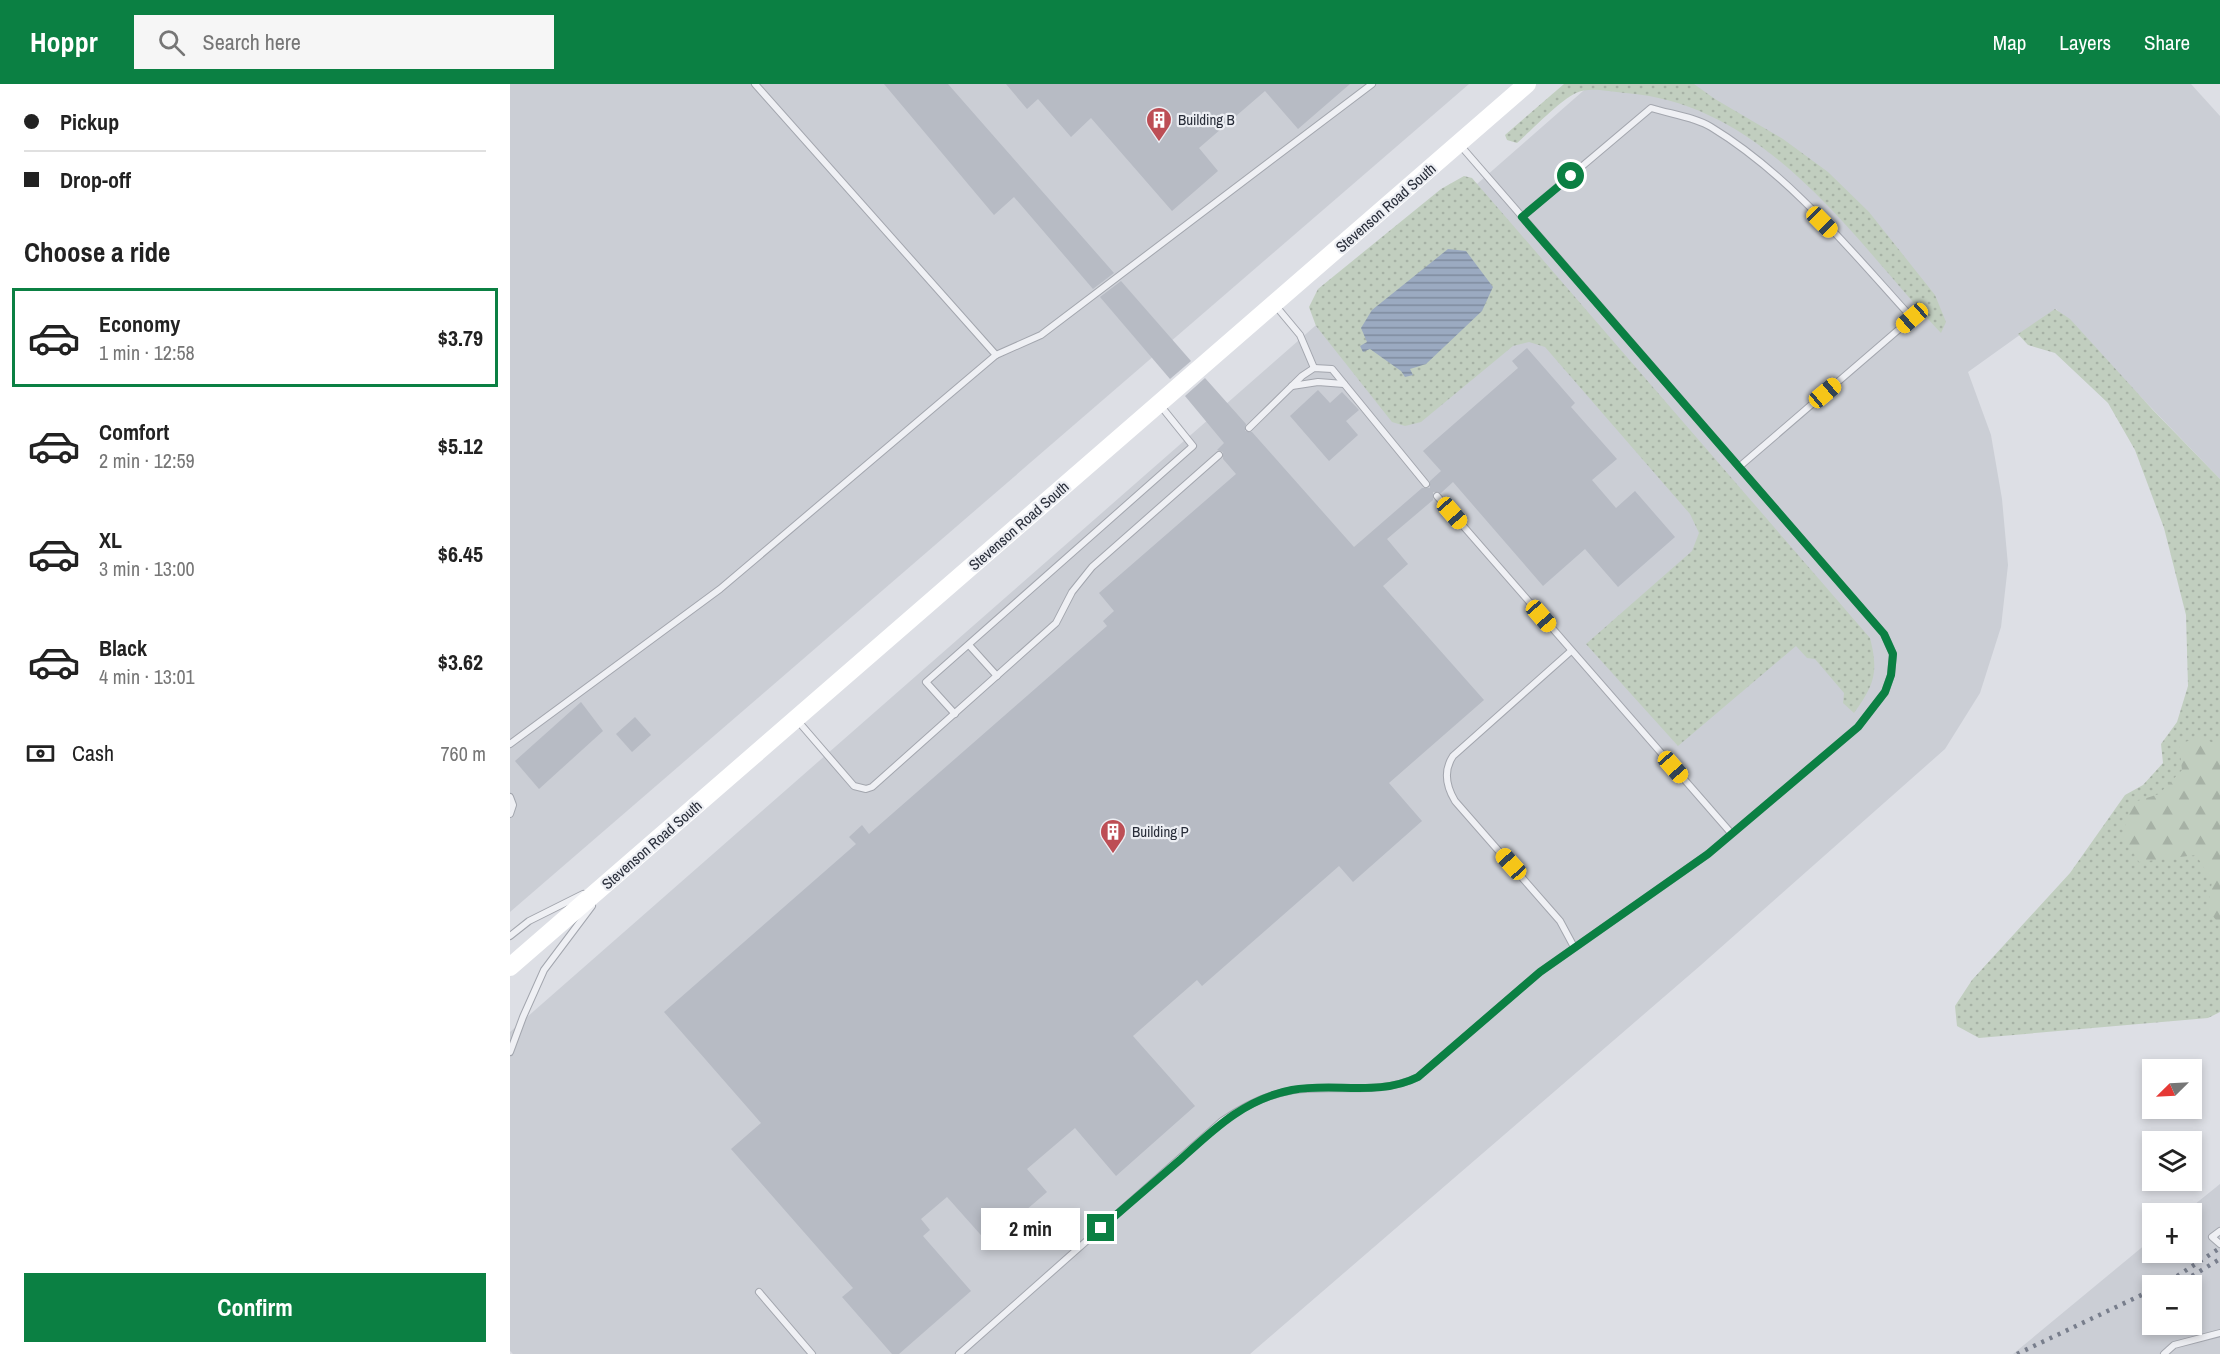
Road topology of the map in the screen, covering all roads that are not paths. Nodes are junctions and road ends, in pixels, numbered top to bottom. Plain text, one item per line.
1 (755, 84) edge
2 (1372, 84) edge
3 (1527, 84) edge
4 (1459, 144) junction
5 (1522, 217) junction
6 (1275, 305) junction
7 (996, 355) junction
8 (1314, 368) junction
9 (1344, 384) junction
10 (1291, 386) junction
11 (1159, 405) junction
12 (1249, 428) dead end
13 (1219, 455) dead end
14 (1738, 466) junction
15 (1426, 484) dead end
16 (1437, 496) dead end
17 (969, 645) junction
18 (1571, 651) junction
19 (997, 676) junction
20 (955, 714) junction
21 (796, 720) junction
22 (510, 744) edge
23 (510, 797) edge
24 (510, 814) edge
25 (1731, 833) junction
26 (613, 879) junction
27 (510, 936) edge
28 (1574, 947) junction
29 (510, 967) edge
30 (510, 1052) edge
31 (2220, 1231) edge
32 (2220, 1245) edge
33 (759, 1292) dead end
34 (2220, 1333) edge
35 (812, 1354) edge
36 (959, 1354) edge
37 (2164, 1354) edge

1 - 7 lane
2 - 7 lane
3 - 4 main road, Stevenson Road South
4 - 5 lane
4 - 6 main road, Stevenson Road South
5 - 14 lane
5 - 14 lane
6 - 8 lane
6 - 11 main road, Stevenson Road South
7 - 22 lane
8 - 9 lane
8 - 10 lane
9 - 10 lane
9 - 15 lane
10 - 12 lane
11 - 17 lane
11 - 21 main road, Stevenson Road South
13 - 19 lane
14 - 25 lane
16 - 18 lane
17 - 19 lane
17 - 20 lane
18 - 25 lane
18 - 28 lane
19 - 20 lane
20 - 21 lane
21 - 26 main road, Stevenson Road South
23 - 24 lane
25 - 28 lane
26 - 27 lane
26 - 29 main road, Stevenson Road South
26 - 30 lane
28 - 36 lane
31 - 32 lane
33 - 35 lane
34 - 37 lane

